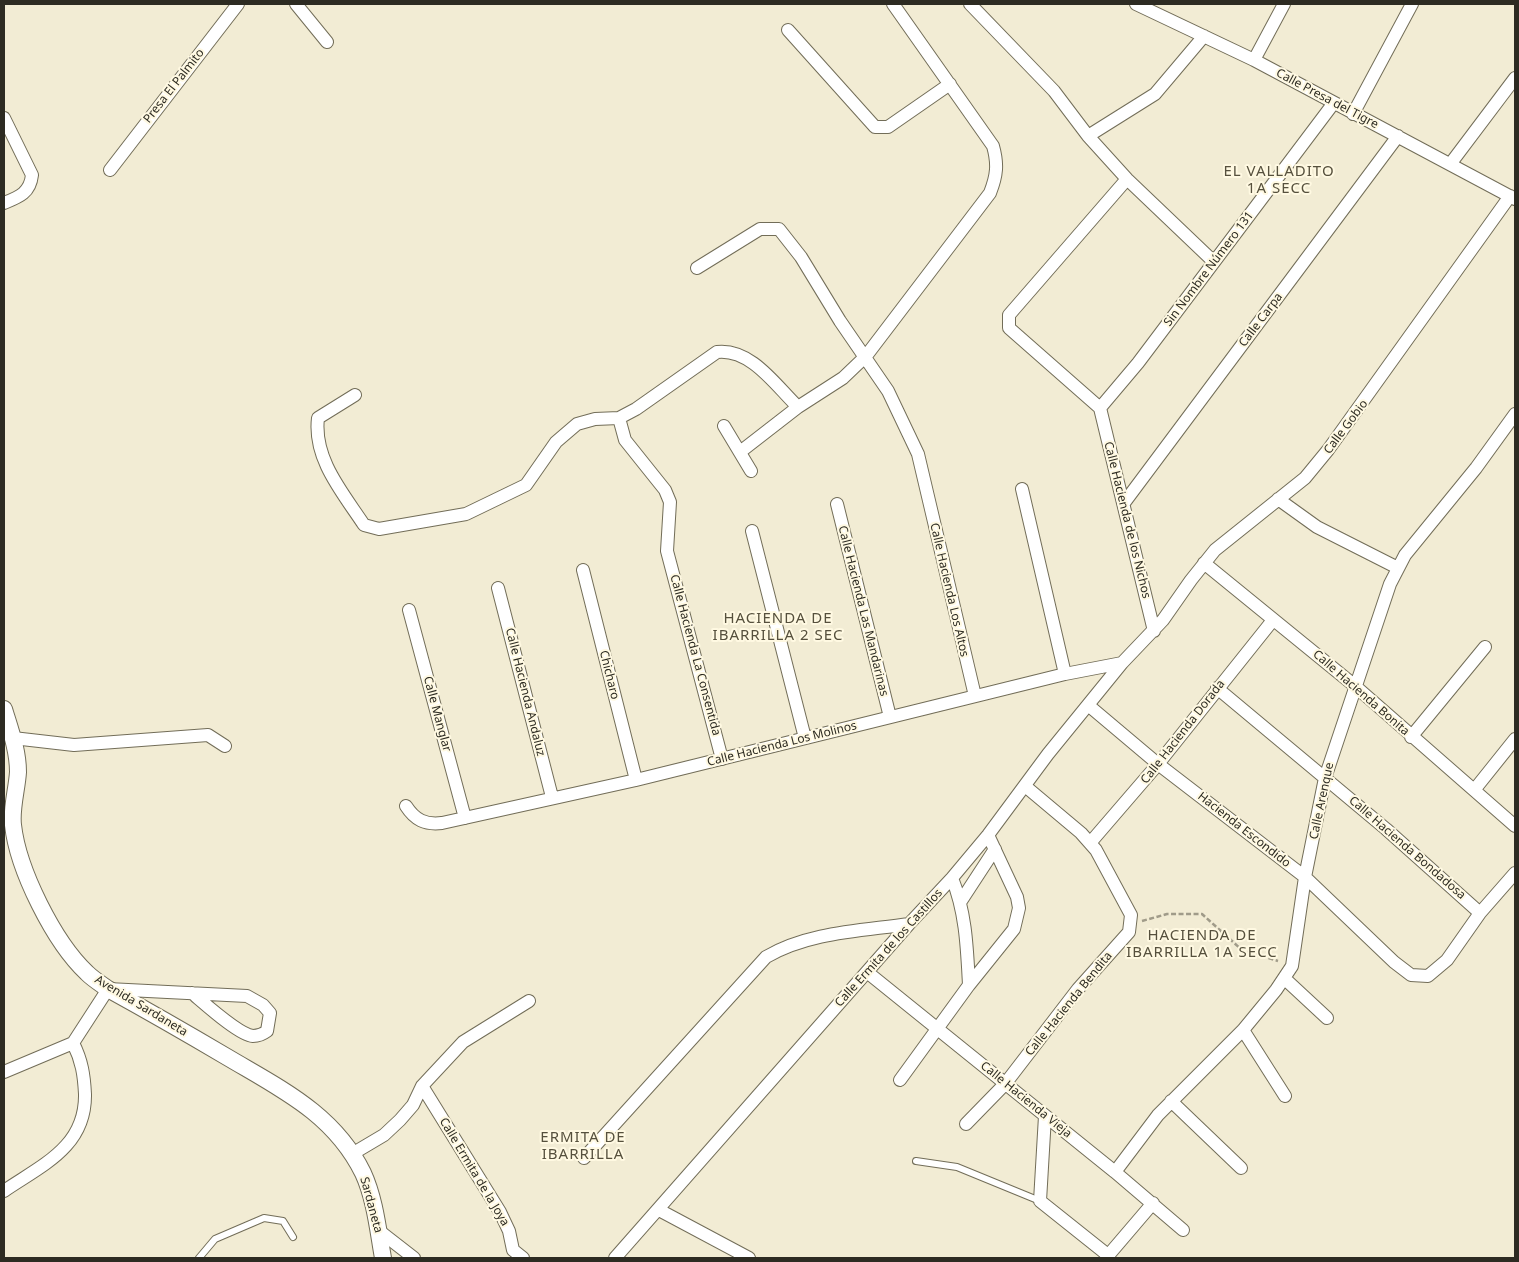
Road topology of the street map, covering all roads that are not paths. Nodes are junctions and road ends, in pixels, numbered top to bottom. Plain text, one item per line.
1 (238, 4) edge
2 (296, 4) edge
3 (893, 4) edge
4 (970, 4) edge
5 (1136, 4) edge
6 (1284, 4) edge
7 (1412, 4) edge
8 (1159, 9) edge
9 (788, 30) dead end
10 (1204, 36) junction
11 (327, 42) dead end
12 (1254, 60) junction
13 (1515, 78) edge
14 (950, 84) junction
15 (1333, 104) junction
16 (1353, 114) junction
17 (4, 120) edge
18 (1088, 136) junction
19 (1398, 136) junction
20 (1451, 163) junction
21 (110, 170) dead end
22 (1127, 178) junction
23 (1513, 198) edge
24 (4, 203) edge
25 (1214, 262) junction
26 (698, 268) dead end
27 (866, 356) junction
28 (355, 395) dead end
29 (798, 407) junction
30 (1100, 408) junction
31 (1515, 414) edge
32 (619, 418) junction
33 (724, 426) dead end
34 (740, 452) junction
35 (751, 471) dead end
36 (1022, 489) dead end
37 (1278, 499) junction
38 (1124, 503) junction
39 (837, 504) dead end
40 (752, 531) dead end
41 (1204, 563) junction
42 (1398, 568) junction
43 (583, 570) dead end
44 (498, 588) dead end
45 (408, 610) dead end
46 (1274, 620) junction
47 (1154, 632) junction
48 (1485, 647) dead end
49 (1122, 663) junction
50 (1065, 674) junction
51 (1354, 686) junction
52 (1218, 688) junction
53 (975, 696) junction
54 (1088, 705) junction
55 (4, 709) edge
56 (890, 717) junction
57 (1411, 737) junction
58 (13, 738) junction
59 (805, 738) junction
60 (1515, 739) edge
61 (225, 746) dead end
62 (722, 759) junction
63 (1158, 764) junction
64 (1325, 778) junction
65 (636, 780) junction
66 (1025, 786) junction
67 (1475, 789) junction
68 (552, 797) junction
69 (406, 806) dead end
70 (465, 818) junction
71 (1515, 826) edge
72 (988, 835) junction
73 (1090, 842) junction
74 (995, 849) junction
75 (1515, 873) edge
76 (1305, 877) junction
77 (952, 878) junction
78 (961, 901) junction
79 (1480, 912) junction
80 (909, 924) junction
81 (866, 972) junction
82 (1285, 979) junction
83 (969, 985) junction
84 (108, 989) junction
85 (192, 993) junction
86 (529, 1001) dead end
87 (1327, 1018) dead end
88 (938, 1029) junction
89 (1243, 1030) junction
90 (72, 1043) junction
91 (4, 1072) edge
92 (900, 1080) dead end
93 (1005, 1084) junction
94 (422, 1086) junction
95 (1285, 1096) dead end
96 (1171, 1101) junction
97 (1045, 1116) junction
98 (966, 1124) dead end
99 (352, 1154) junction
100 (584, 1158) dead end
101 (916, 1161) dead end
102 (1241, 1168) dead end
103 (1115, 1172) junction
104 (4, 1191) edge
105 (1040, 1201) junction
106 (1152, 1203) junction
107 (659, 1210) junction
108 (378, 1230) junction
109 (1183, 1230) dead end
110 (293, 1237) dead end
111 (514, 1256) edge
112 (1107, 1257) edge
113 (199, 1258) edge
114 (383, 1258) edge
115 (414, 1258) edge
116 (615, 1258) edge
117 (749, 1258) edge

1 - 21 street, Presa El Palmito
2 - 11 street
3 - 14 street
4 - 18 street
5 - 8 street, Calle Presa del Tigre
6 - 12 street
7 - 16 street
8 - 10 street, Calle Presa del Tigre
9 - 14 street
10 - 12 street, Calle Presa del Tigre
10 - 18 street
12 - 15 street, Calle Presa del Tigre
13 - 20 street
14 - 27 street
15 - 16 street, Calle Presa del Tigre
15 - 25 street, Sin Nombre Número 131
16 - 19 street, Calle Presa del Tigre
17 - 24 street
18 - 22 street
19 - 20 street, Calle Presa del Tigre
19 - 38 street, Calle Carpa
20 - 23 street, Calle Presa del Tigre
22 - 25 street
22 - 30 street
23 - 37 street, Calle Gobio
25 - 30 street, Sin Nombre Número 131
26 - 27 street, Calle Hacienda Los Altos
27 - 29 street
27 - 53 street, Calle Hacienda Los Altos
28 - 32 street
29 - 32 street
29 - 34 street
30 - 38 street, Calle Hacienda de los Nichos
31 - 42 street, Calle Arenque
32 - 62 street, Calle Hacienda La Consentida
33 - 34 street
34 - 35 street
36 - 50 street
37 - 41 street, Calle Gobio
37 - 42 street
38 - 47 street, Calle Hacienda de los Nichos
39 - 56 street, Calle Hacienda Las Mandarinas
40 - 59 street
41 - 46 street, Calle Hacienda Bonita
41 - 47 street, Calle Gobio
42 - 51 street, Calle Arenque
43 - 65 street, Chicharo
44 - 68 street, Calle Hacienda Andaluz
45 - 70 street, Calle Manglar
46 - 51 street, Calle Hacienda Bonita
46 - 52 street, Calle Hacienda Dorada
47 - 49 street, Calle Ermita de los Castillos
48 - 57 street
49 - 50 street, Calle Hacienda Los Molinos
49 - 54 street, Calle Ermita de los Castillos
50 - 53 street, Calle Hacienda Los Molinos
51 - 57 street, Calle Hacienda Bonita
51 - 64 street, Calle Arenque
52 - 63 street, Calle Hacienda Dorada
52 - 64 street, Calle Hacienda Bondadosa
53 - 56 street, Calle Hacienda Los Molinos
54 - 63 street, Hacienda Escondido
54 - 66 street, Calle Ermita de los Castillos
55 - 58 street, Avenida Sardaneta
56 - 59 street, Calle Hacienda Los Molinos
57 - 67 street, Calle Hacienda Bonita
58 - 61 street
58 - 84 street, Avenida Sardaneta
59 - 62 street, Calle Hacienda Los Molinos
60 - 67 street
62 - 65 street, Calle Hacienda Los Molinos
63 - 73 street, Calle Hacienda Dorada
63 - 76 street, Hacienda Escondido
64 - 76 street, Calle Arenque
64 - 79 street, Calle Hacienda Bondadosa
65 - 68 street, Calle Hacienda Los Molinos
66 - 72 street, Calle Ermita de los Castillos
66 - 73 street
67 - 71 street, Calle Hacienda Bonita
68 - 70 street, Calle Hacienda Los Molinos
69 - 70 street, Calle Hacienda Los Molinos
72 - 74 street
72 - 77 street, Calle Ermita de los Castillos
73 - 93 street, Calle Hacienda Bendita
74 - 78 street
74 - 83 street
75 - 79 street, Hacienda Escondido
76 - 79 street, Hacienda Escondido
76 - 82 street, Calle Arenque
77 - 78 street
77 - 80 street, Calle Ermita de los Castillos
78 - 83 street
80 - 81 street, Calle Ermita de los Castillos
80 - 100 street
81 - 88 street, Calle Hacienda Vieja
81 - 107 street, Calle Ermita de los Castillos
82 - 87 street
82 - 89 street, Calle Arenque
83 - 88 street
84 - 85 street
84 - 90 street
84 - 99 street, Avenida Sardaneta
85 - 85 street
86 - 94 street
88 - 92 street
88 - 93 street, Calle Hacienda Vieja
89 - 95 street
89 - 96 street, Calle Arenque
90 - 91 street
90 - 104 street
93 - 97 street, Calle Hacienda Vieja
93 - 98 street, Calle Hacienda Bendita
94 - 99 street
94 - 111 street, Calle Ermita de la Joya
96 - 102 street
96 - 103 street, Calle Arenque
97 - 103 street, Calle Hacienda Vieja
97 - 105 street
99 - 108 street, Sardaneta
101 - 105 lane
103 - 106 street, Calle Hacienda Vieja
105 - 112 street
106 - 109 street, Calle Hacienda Vieja
106 - 112 street
107 - 116 street, Calle Ermita de los Castillos
107 - 117 street
108 - 114 street, Sardaneta
108 - 115 street
110 - 113 lane

